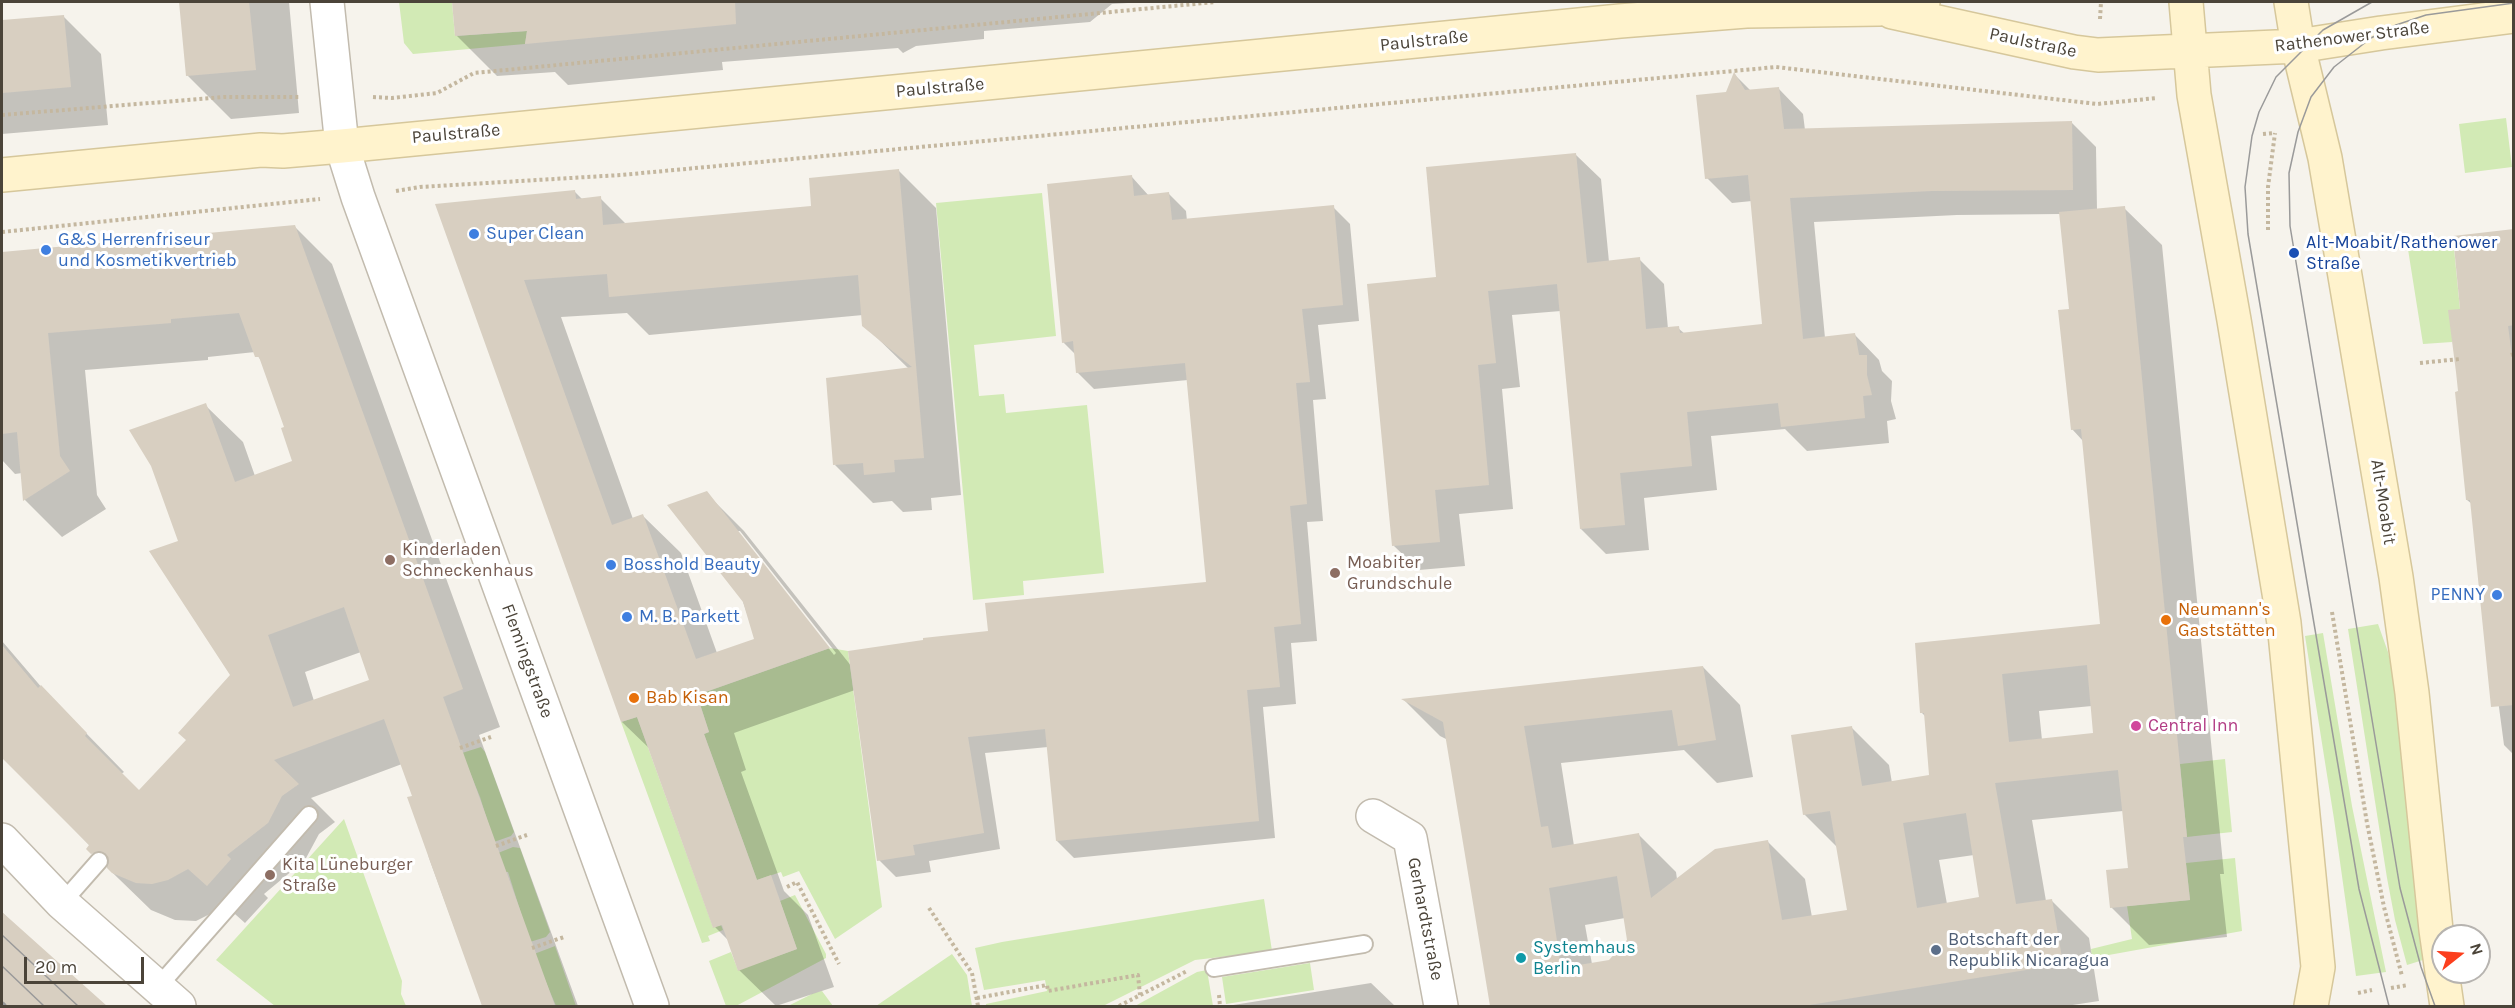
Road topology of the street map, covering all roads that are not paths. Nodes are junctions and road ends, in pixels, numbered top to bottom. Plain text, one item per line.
1 (327, 2) edge
2 (1923, 2) edge
3 (2186, 2) edge
4 (2291, 2) edge
5 (1879, 9) junction
6 (1637, 10) edge
7 (2514, 16) edge
8 (2298, 46) junction
9 (2190, 52) junction
10 (342, 146) junction
11 (2, 175) edge
12 (309, 815) dead end
13 (1373, 816) dead end
14 (2, 840) edge
15 (99, 861) dead end
16 (62, 903) junction
17 (1364, 944) dead end
18 (2318, 967) junction
19 (1214, 968) road end
20 (169, 997) edge
21 (2346, 1000) edge
22 (652, 1006) edge
23 (1441, 1006) edge
24 (2311, 1006) edge
25 (2447, 1006) edge

1 - 10 street, Flemingstraße
2 - 5 main road, Paulstraße
3 - 9 main road
4 - 8 main road, Alt-Moabit
5 - 6 main road, Paulstraße
5 - 9 main road, Paulstraße
6 - 10 main road, Paulstraße
7 - 8 main road, Rathenower Straße
8 - 9 main road, Rathenower Straße
8 - 25 main road, Alt-Moabit
9 - 18 main road
10 - 11 main road, Paulstraße
10 - 22 street, Flemingstraße
12 - 20 lane
13 - 23 street, Gerhardtstraße
14 - 16 street
15 - 16 lane
16 - 20 street
17 - 19 lane
18 - 21 main road
18 - 24 main road

